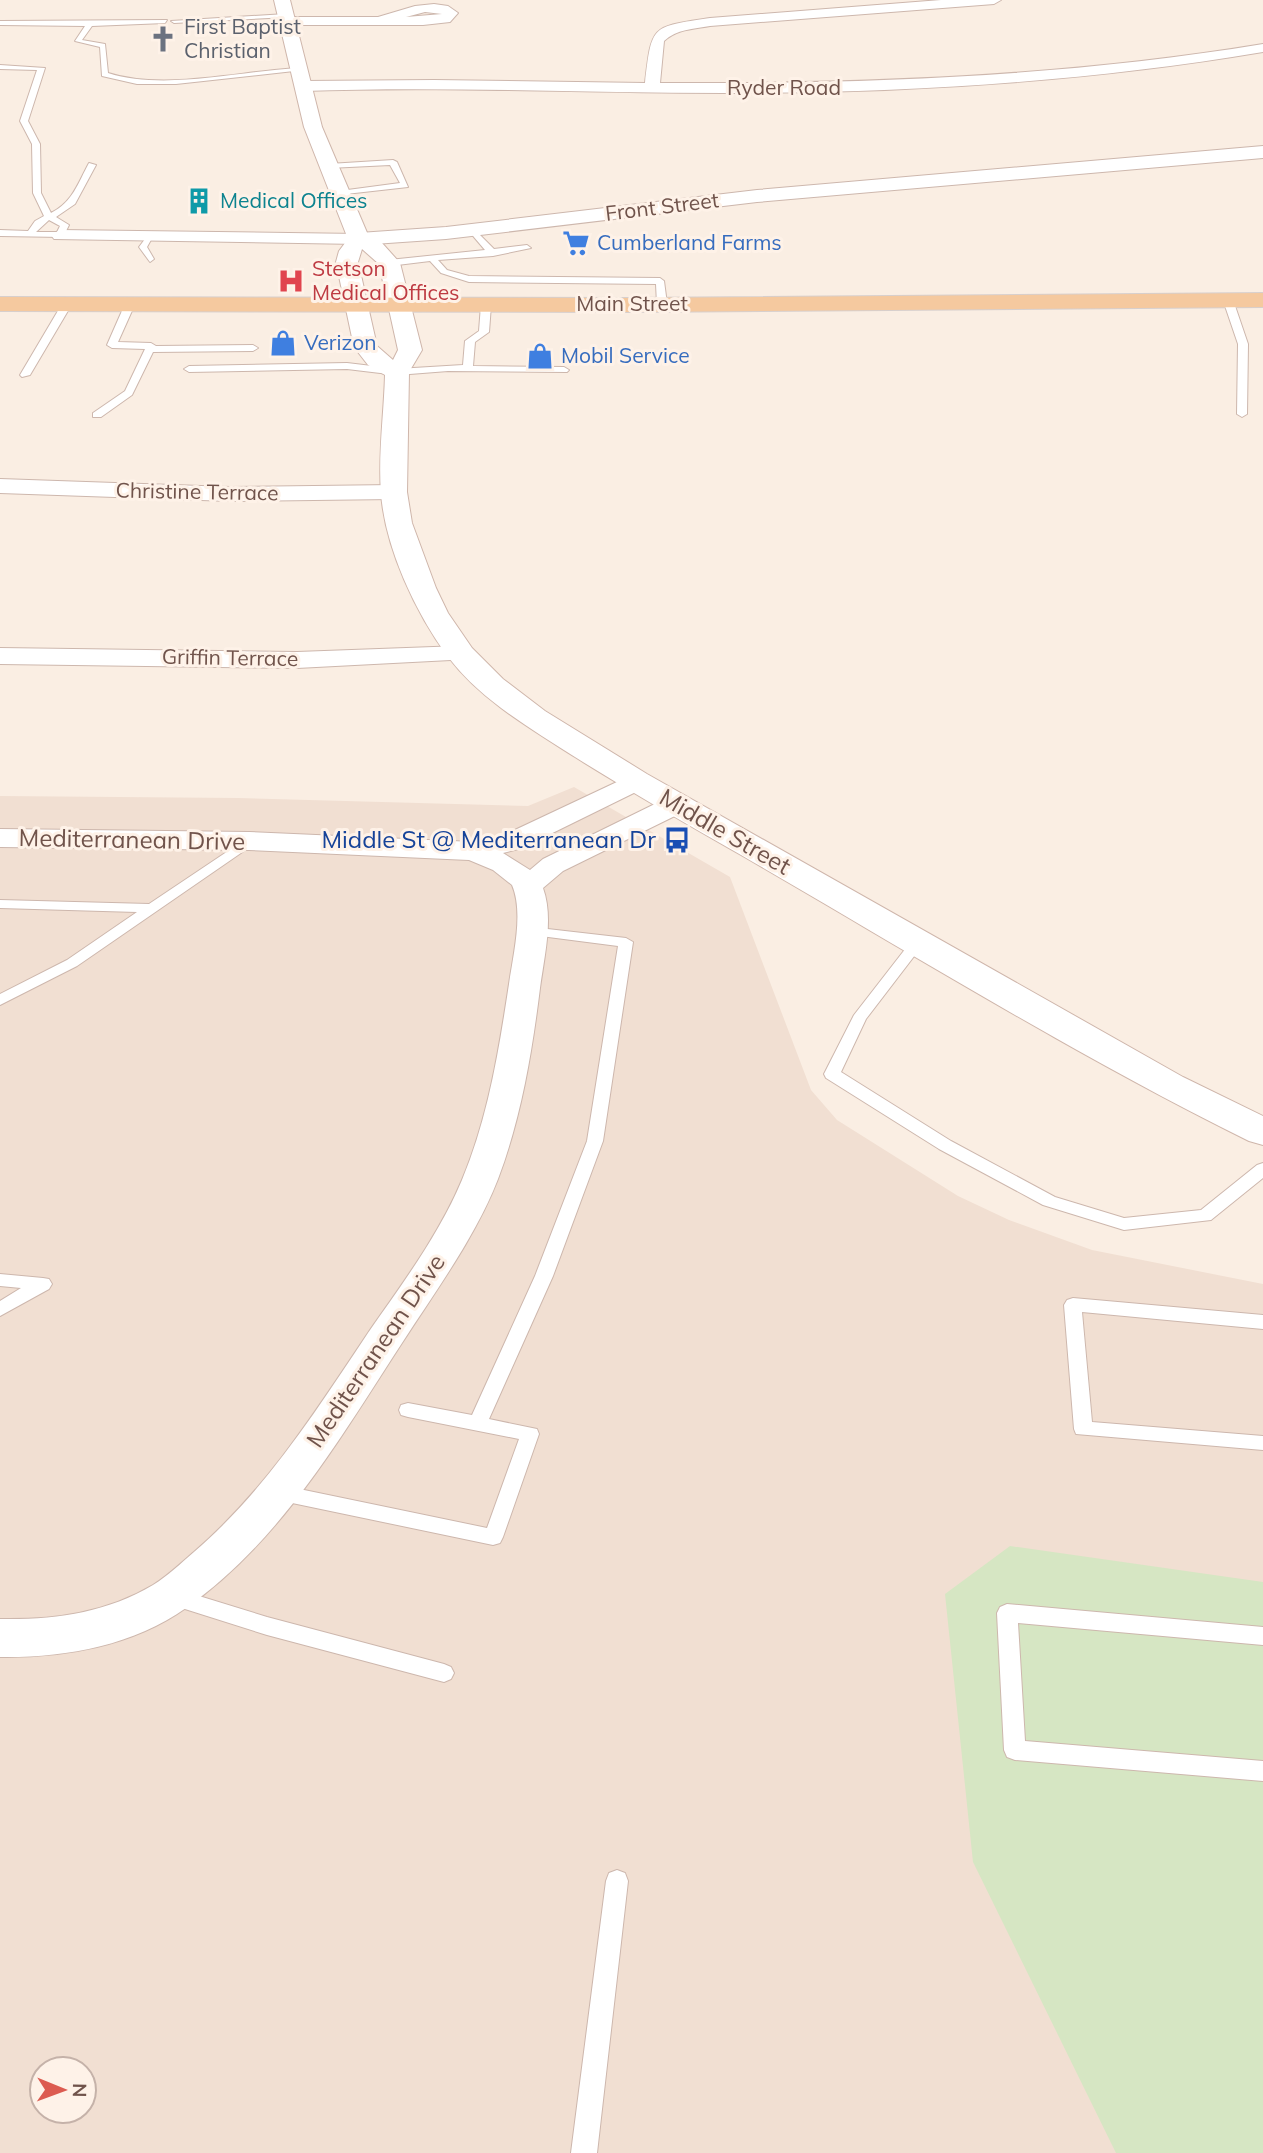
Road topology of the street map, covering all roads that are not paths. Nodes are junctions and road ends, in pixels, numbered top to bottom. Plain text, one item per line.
1 (994, 0) edge
2 (899, 4) edge
3 (285, 12) edge
4 (239, 18) junction
5 (165, 21) dead end
6 (174, 21) dead end
7 (379, 21) dead end
8 (0, 23) edge
9 (90, 24) junction
10 (240, 27) dead end
11 (1263, 48) edge
12 (0, 67) edge
13 (301, 78) junction
14 (652, 88) junction
15 (1263, 152) edge
16 (92, 165) dead end
17 (329, 166) junction
18 (340, 193) junction
19 (50, 216) junction
20 (472, 230) junction
21 (0, 233) edge
22 (30, 234) junction
23 (60, 236) junction
24 (148, 238) junction
25 (359, 239) junction
26 (527, 248) dead end
27 (493, 253) junction
28 (150, 259) dead end
29 (434, 260) junction
30 (389, 263) junction
31 (1228, 300) junction
32 (1263, 300) edge
33 (0, 304) edge
34 (67, 304) junction
35 (130, 304) junction
36 (662, 304) junction
37 (357, 305) junction
38 (400, 305) junction
39 (486, 305) junction
40 (253, 348) dead end
41 (150, 349) junction
42 (468, 368) junction
43 (189, 369) dead end
44 (564, 370) dead end
45 (397, 372) junction
46 (25, 375) dead end
47 (1242, 414) dead end
48 (97, 415) dead end
49 (0, 486) edge
50 (394, 492) junction
51 (461, 654) junction
52 (0, 656) edge
53 (636, 781) junction
54 (677, 804) junction
55 (0, 838) edge
56 (249, 841) junction
57 (474, 851) junction
58 (528, 886) junction
59 (0, 904) edge
60 (155, 908) junction
61 (530, 931) junction
62 (918, 942) junction
63 (0, 1000) edge
64 (1263, 1132) edge
65 (1263, 1169) edge
66 (0, 1280) edge
67 (0, 1309) edge
68 (1263, 1322) edge
69 (408, 1410) dead end
70 (477, 1424) junction
71 (1263, 1443) edge
72 (280, 1493) junction
73 (170, 1596) junction
74 (1263, 1636) edge
75 (0, 1638) edge
76 (444, 1673) dead end
77 (1263, 1772) edge
78 (617, 1881) dead end
79 (584, 2153) edge

1 - 2 street
2 - 14 street
3 - 4 lane
3 - 7 street
3 - 13 main road
4 - 6 lane
4 - 10 lane
5 - 9 lane
8 - 9 lane
9 - 13 lane
11 - 14 street, Ryder Road
12 - 19 lane
13 - 14 street, Ryder Road
13 - 17 main road
15 - 20 main road, Front Street
16 - 19 lane
17 - 18 main road
17 - 18 lane
18 - 25 main road
19 - 22 lane
19 - 23 lane
20 - 25 main road, Front Street
20 - 27 lane
21 - 22 lane
22 - 23 lane
23 - 24 street, Front Street
24 - 25 street, Front Street
24 - 28 lane
25 - 30 main road
25 - 37 main road
26 - 27 lane
27 - 29 lane
29 - 30 lane
29 - 36 lane
30 - 38 main road, Middle Street
31 - 32 main road, Main Street
31 - 36 main road, Main Street
31 - 47 lane
33 - 34 main road, Main Street
34 - 35 main road, Main Street
34 - 46 lane
35 - 37 main road, Main Street
35 - 41 lane
36 - 39 main road, Main Street
37 - 38 main road, Main Street
37 - 45 main road
38 - 39 main road, Main Street
38 - 45 main road, Middle Street
39 - 42 lane
40 - 41 lane
41 - 48 lane
42 - 44 lane
42 - 45 lane
43 - 45 lane
45 - 50 main road, Middle Street
49 - 50 street, Christine Terrace
50 - 51 main road, Middle Street
51 - 52 street, Griffin Terrace
51 - 53 main road, Middle Street
53 - 54 main road, Middle Street
53 - 57 street, Mediterranean Drive
54 - 58 street
54 - 62 main road, Middle Street
55 - 56 street, Mediterranean Drive
56 - 57 street, Mediterranean Drive
56 - 60 lane
57 - 58 street, Mediterranean Drive
58 - 61 street, Mediterranean Drive
59 - 60 lane
60 - 63 lane
61 - 70 lane
61 - 72 street, Mediterranean Drive
62 - 64 main road, Middle Street
62 - 65 lane
66 - 67 lane
68 - 71 lane
69 - 70 lane
70 - 72 lane
72 - 73 street, Mediterranean Drive
73 - 75 street, Mediterranean Drive
73 - 76 lane
74 - 77 lane
78 - 79 lane

